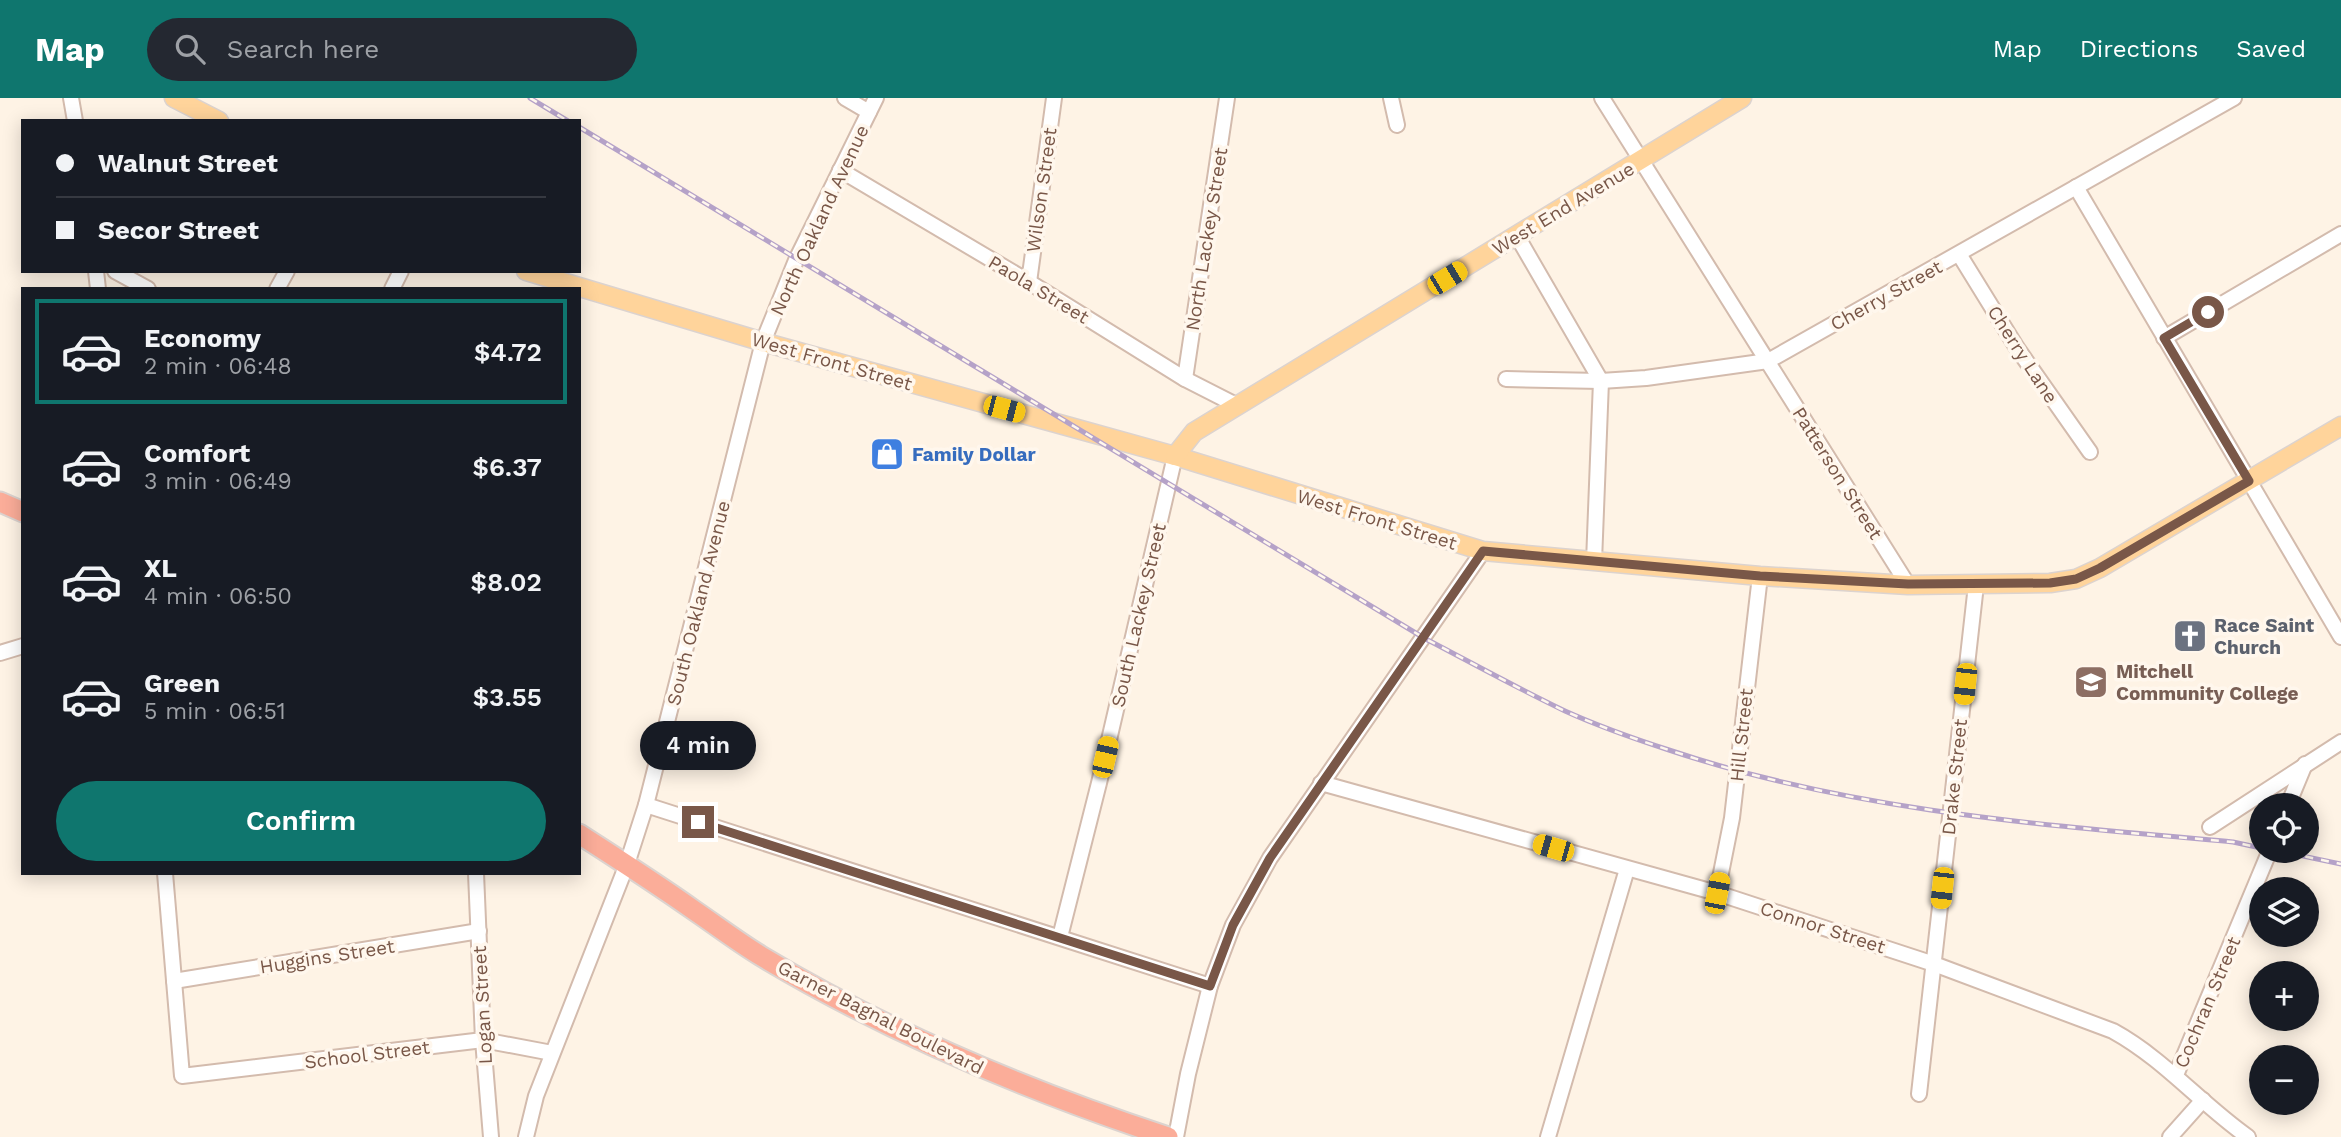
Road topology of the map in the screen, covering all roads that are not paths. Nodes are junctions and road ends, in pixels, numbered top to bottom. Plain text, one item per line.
1 (71, 98) edge
2 (174, 98) edge
3 (845, 98) edge
4 (876, 98) edge
5 (1054, 98) edge
6 (1227, 98) edge
7 (1391, 98) edge
8 (1602, 98) edge
9 (1742, 98) edge
10 (2234, 98) edge
11 (869, 112) junction
12 (75, 119) edge
13 (215, 119) edge
14 (1397, 125) dead end
15 (1641, 160) junction
16 (840, 170) junction
17 (2076, 187) junction
18 (2341, 234) edge
19 (1517, 236) junction
20 (1959, 254) junction
21 (119, 273) edge
22 (533, 279) edge
23 (1029, 282) junction
24 (144, 287) edge
25 (562, 287) edge
26 (581, 292) edge
27 (2164, 338) junction
28 (763, 342) junction
29 (1768, 362) junction
30 (1185, 379) junction
31 (1506, 379) dead end
32 (1601, 381) junction
33 (1238, 406) junction
34 (2341, 426) edge
35 (2090, 452) dead end
36 (1175, 456) junction
37 (2249, 481) junction
38 (0, 502) edge
39 (21, 511) edge
40 (1483, 551) junction
41 (1594, 562) junction
42 (1760, 576) junction
43 (1908, 584) junction
44 (1976, 585) junction
45 (2341, 637) edge
46 (21, 647) edge
47 (0, 653) edge
48 (2341, 742) edge
49 (2305, 764) junction
50 (1321, 783) junction
51 (2293, 793) edge
52 (646, 806) junction
53 (2210, 827) dead end
54 (581, 835) edge
55 (2265, 863) edge
56 (627, 864) junction
57 (1628, 870) junction
58 (165, 875) edge
59 (476, 875) edge
60 (1717, 893) junction
61 (478, 931) junction
62 (1060, 937) junction
63 (1934, 964) junction
64 (174, 981) junction
65 (1210, 986) junction
66 (483, 1040) junction
67 (552, 1053) junction
68 (2176, 1076) junction
69 (1919, 1094) dead end
70 (2203, 1100) junction
71 (491, 1137) edge
72 (526, 1137) edge
73 (1168, 1137) edge
74 (1176, 1137) edge
75 (1548, 1137) edge
76 (2170, 1137) edge
77 (2248, 1137) edge

1 - 12 street
2 - 13 main road
3 - 11 street
4 - 11 street, North Oakland Avenue
5 - 23 street, Wilson Street
6 - 30 street, North Lackey Street
7 - 14 street
8 - 15 street, Patterson Street
9 - 15 main road, West End Avenue
10 - 17 street, Cherry Street
11 - 16 street, North Oakland Avenue
15 - 19 main road, West End Avenue
15 - 29 street, Patterson Street
16 - 23 street, Paola Street
16 - 28 street, North Oakland Avenue
17 - 20 street, Cherry Street
17 - 27 street
18 - 27 street
19 - 32 street
19 - 33 main road, West End Avenue
20 - 29 street, Cherry Street
20 - 35 street, Cherry Lane
21 - 24 street
22 - 25 main road, West Front Street
23 - 30 street, Paola Street
26 - 28 main road, West Front Street
27 - 37 street
28 - 36 main road, West Front Street
28 - 52 street, South Oakland Avenue
29 - 32 street, Cherry Street
29 - 43 street, Patterson Street
30 - 33 street, Paola Street
31 - 32 street, Cherry Street
32 - 41 street
33 - 36 main road, West End Avenue
34 - 37 main road, West Front Street
36 - 40 main road, West Front Street
36 - 62 street, South Lackey Street
37 - 44 main road, West Front Street
37 - 45 street
38 - 39 highway
40 - 41 main road, West Front Street
40 - 50 street
41 - 42 main road, West Front Street
42 - 43 main road, West Front Street
42 - 60 street, Hill Street
43 - 44 main road, West Front Street
44 - 63 street, Drake Street
46 - 47 street
48 - 49 street
49 - 51 street
49 - 53 street
50 - 57 street, Connor Street
50 - 65 street
52 - 56 street, South Oakland Avenue
52 - 62 street
54 - 56 highway, Garner Bagnal Boulevard
55 - 68 street, Cochran Street
56 - 67 street, South Oakland Avenue
56 - 73 highway, Garner Bagnal Boulevard
57 - 60 street, Connor Street
57 - 75 street
58 - 64 street
59 - 61 street, Logan Street
60 - 63 street, Connor Street
61 - 64 street, Huggins Street
61 - 66 street, Logan Street
62 - 65 street
63 - 68 street, Connor Street
63 - 69 street, Drake Street
64 - 66 street, School Street
65 - 74 street
66 - 67 street, School Street
66 - 71 street, Logan Street
67 - 72 street, South Oakland Avenue
68 - 70 street, Connor Street
70 - 76 street
70 - 77 street, Connor Street

